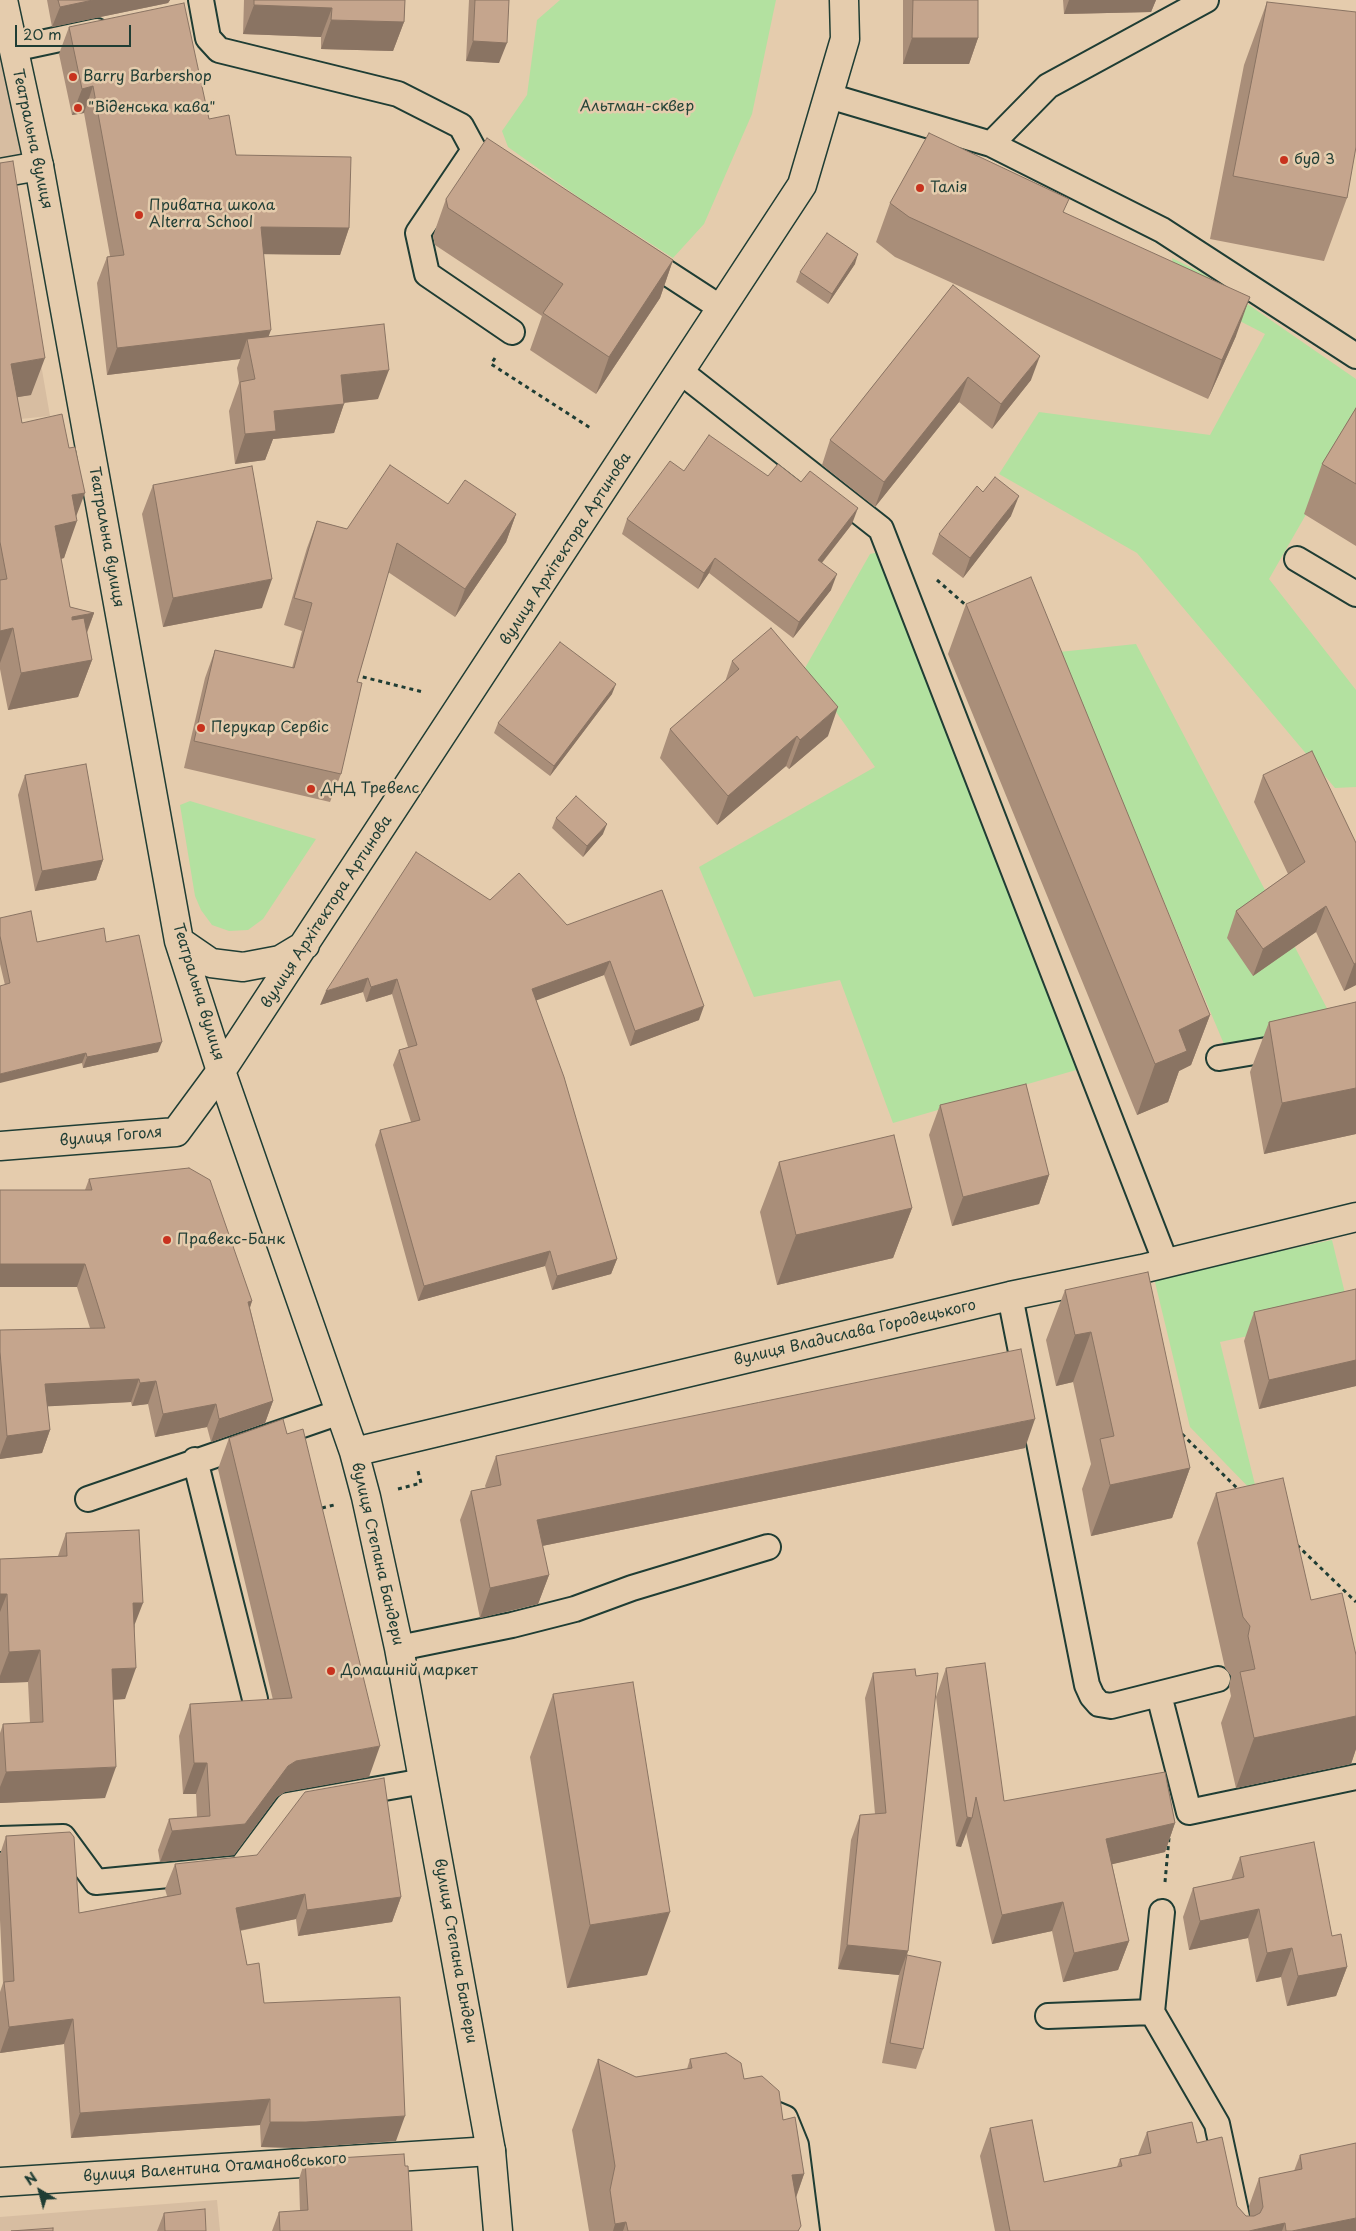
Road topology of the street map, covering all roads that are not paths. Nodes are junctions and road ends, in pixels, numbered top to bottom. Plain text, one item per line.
1 (3, 0) edge
2 (844, 0) edge
3 (1206, 0) edge
4 (196, 8) edge
5 (118, 27) edge
6 (14, 48) junction
7 (829, 96) junction
8 (991, 144) junction
9 (474, 150) junction
10 (39, 166) junction
11 (0, 173) edge
12 (523, 181) edge
13 (620, 243) edge
14 (721, 308) junction
15 (512, 332) road end
16 (1356, 356) edge
17 (682, 372) junction
18 (1297, 559) dead end
19 (1356, 594) edge
20 (179, 941) junction
21 (306, 944) junction
22 (1314, 1042) edge
23 (1219, 1058) dead end
24 (221, 1071) junction
25 (0, 1146) edge
26 (1356, 1218) edge
27 (1166, 1263) junction
28 (1010, 1296) junction
29 (340, 1412) junction
30 (354, 1452) junction
31 (195, 1460) junction
32 (88, 1498) dead end
33 (768, 1547) dead end
34 (399, 1648) junction
35 (1218, 1679) dead end
36 (1159, 1695) junction
37 (255, 1699) edge
38 (1356, 1777) edge
39 (424, 1781) junction
40 (0, 1839) edge
41 (1162, 1912) road end
42 (1152, 2012) junction
43 (1048, 2016) dead end
44 (733, 2110) edge
45 (491, 2151) junction
46 (0, 2182) edge
47 (498, 2231) edge
48 (807, 2231) edge
49 (1240, 2231) edge

1 - 6 street, Театральна вулиця
2 - 7 street, вулиця Архітектора Артинова
3 - 8 lane
4 - 9 lane
5 - 6 lane
6 - 10 street, Театральна вулиця
7 - 8 lane
7 - 14 street, вулиця Архітектора Артинова
8 - 16 lane
9 - 12 lane
9 - 15 lane
10 - 11 street
10 - 20 street, Театральна вулиця
13 - 14 lane
14 - 17 street, вулиця Архітектора Артинова
17 - 21 street, вулиця Архітектора Артинова
17 - 27 lane
18 - 19 lane
20 - 21 street
20 - 24 street, Театральна вулиця
21 - 24 street, вулиця Архітектора Артинова
22 - 23 lane
24 - 25 street, вулиця Гоголя
24 - 29 street, вулиця Степана Бандери
26 - 27 street, вулиця Владислава Городецького
27 - 28 street, вулиця Владислава Городецького
28 - 30 street, вулиця Владислава Городецького
28 - 36 lane
29 - 30 street, вулиця Степана Бандери
29 - 31 lane
30 - 34 street, вулиця Степана Бандери
31 - 32 lane
31 - 37 lane
33 - 34 lane
34 - 39 street, вулиця Степана Бандери
35 - 36 lane
36 - 38 lane
39 - 40 lane
39 - 45 street, вулиця Степана Бандери
41 - 42 lane
42 - 43 lane
42 - 49 lane
44 - 48 lane
45 - 46 street, вулиця Валентина Отамановського
45 - 47 street, вулиця Степана Бандери

